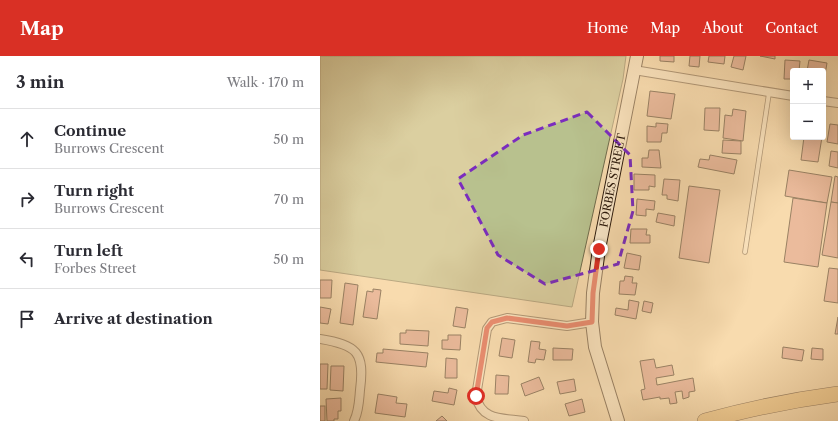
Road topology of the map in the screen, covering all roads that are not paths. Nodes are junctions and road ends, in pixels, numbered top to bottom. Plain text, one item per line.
1 (637, 56) edge
2 (634, 70) junction
3 (769, 93) junction
4 (790, 96) edge
5 (826, 101) edge
6 (838, 103) edge
7 (745, 252) dead end
8 (592, 322) junction
9 (320, 339) edge
10 (838, 394) edge
11 (354, 421) edge
12 (524, 421) edge
13 (618, 421) edge
14 (705, 421) edge

1 - 2 street, FORBES STREET
2 - 3 street
2 - 8 street, FORBES STREET
3 - 4 street
3 - 7 lane
5 - 6 street
8 - 12 street
8 - 13 street, FORBES STREET
9 - 11 street
10 - 14 highway

